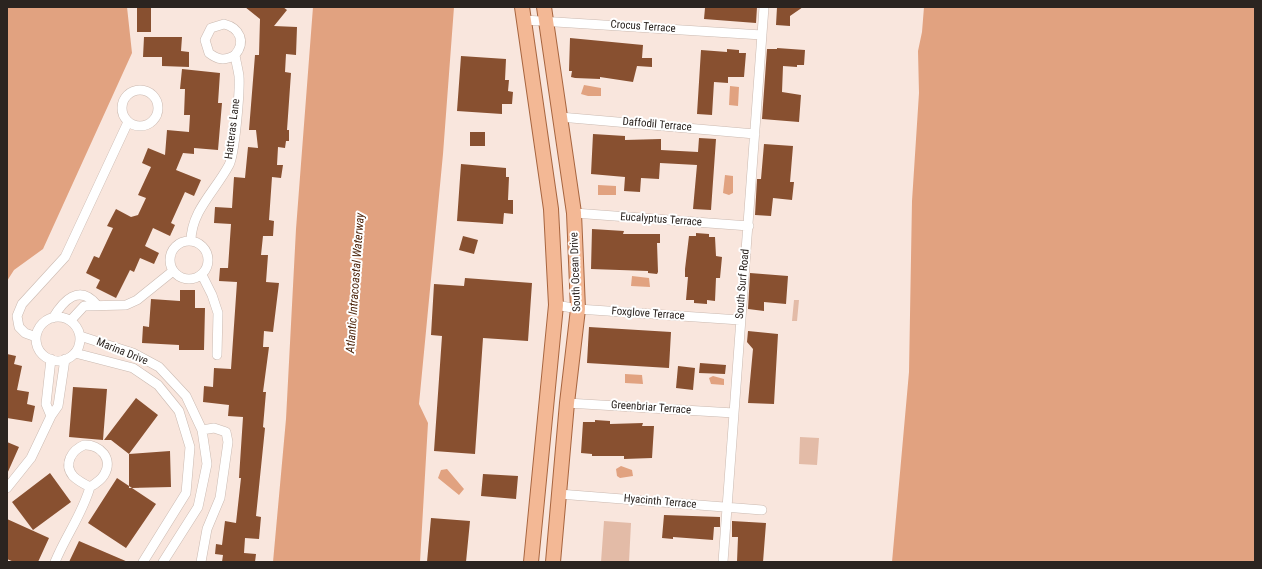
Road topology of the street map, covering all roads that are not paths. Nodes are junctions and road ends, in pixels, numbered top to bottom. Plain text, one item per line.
1 (764, 7) edge
2 (523, 13) edge
3 (545, 14) edge
4 (762, 35) junction
5 (235, 55) junction
6 (560, 117) junction
7 (128, 122) dead end
8 (754, 134) junction
9 (574, 213) junction
10 (749, 226) junction
11 (191, 241) junction
12 (173, 272) junction
13 (202, 275) junction
14 (97, 304) junction
15 (556, 305) junction
16 (578, 309) junction
17 (53, 318) junction
18 (71, 320) junction
19 (740, 320) junction
20 (80, 336) junction
21 (36, 337) junction
22 (74, 353) junction
23 (217, 355) dead end
24 (51, 359) junction
25 (65, 359) junction
26 (567, 403) junction
27 (734, 414) junction
28 (51, 416) junction
29 (202, 430) junction
30 (7, 488) edge
31 (90, 488) junction
32 (559, 494) junction
33 (726, 507) junction
34 (762, 510) dead end
35 (55, 562) edge
36 (143, 562) edge
37 (163, 562) edge
38 (201, 562) edge
39 (531, 562) edge
40 (553, 562) edge
41 (723, 562) edge

1 - 4 street, South Surf Road
2 - 3 street, Crocus Terrace
2 - 15 main road, South Ocean Drive
3 - 4 street, Crocus Terrace
3 - 6 main road, South Ocean Drive
4 - 8 street, South Surf Road
5 - 5 street, Hatteras Lane
5 - 11 street, Hatteras Lane
6 - 8 street, Daffodil Terrace
6 - 9 main road, South Ocean Drive
7 - 21 street
8 - 10 street, South Surf Road
9 - 10 street, Eucalyptus Terrace
9 - 16 main road, South Ocean Drive
10 - 19 street, South Surf Road
11 - 12 street
11 - 13 street
12 - 13 street
12 - 14 street
13 - 23 street
14 - 17 street
14 - 18 street
15 - 16 street, Foxglove Terrace
15 - 39 main road, South Ocean Drive
16 - 19 street, Foxglove Terrace
16 - 26 main road, South Ocean Drive
17 - 18 street
17 - 21 street
18 - 20 street
19 - 27 street, South Surf Road
20 - 22 street, Marina Drive
20 - 29 street, Marina Drive
21 - 24 street
22 - 25 street
22 - 36 street, Marina Drive
24 - 25 street
24 - 28 street
25 - 28 street
26 - 27 street, Greenbriar Terrace
26 - 32 main road, South Ocean Drive
27 - 33 street, South Surf Road
28 - 30 street
29 - 37 street, Marina Drive
29 - 38 street
31 - 31 street
31 - 35 street
32 - 33 street, Hyacinth Terrace
32 - 40 main road, South Ocean Drive
33 - 34 street, Hyacinth Terrace
33 - 41 street, South Surf Road

